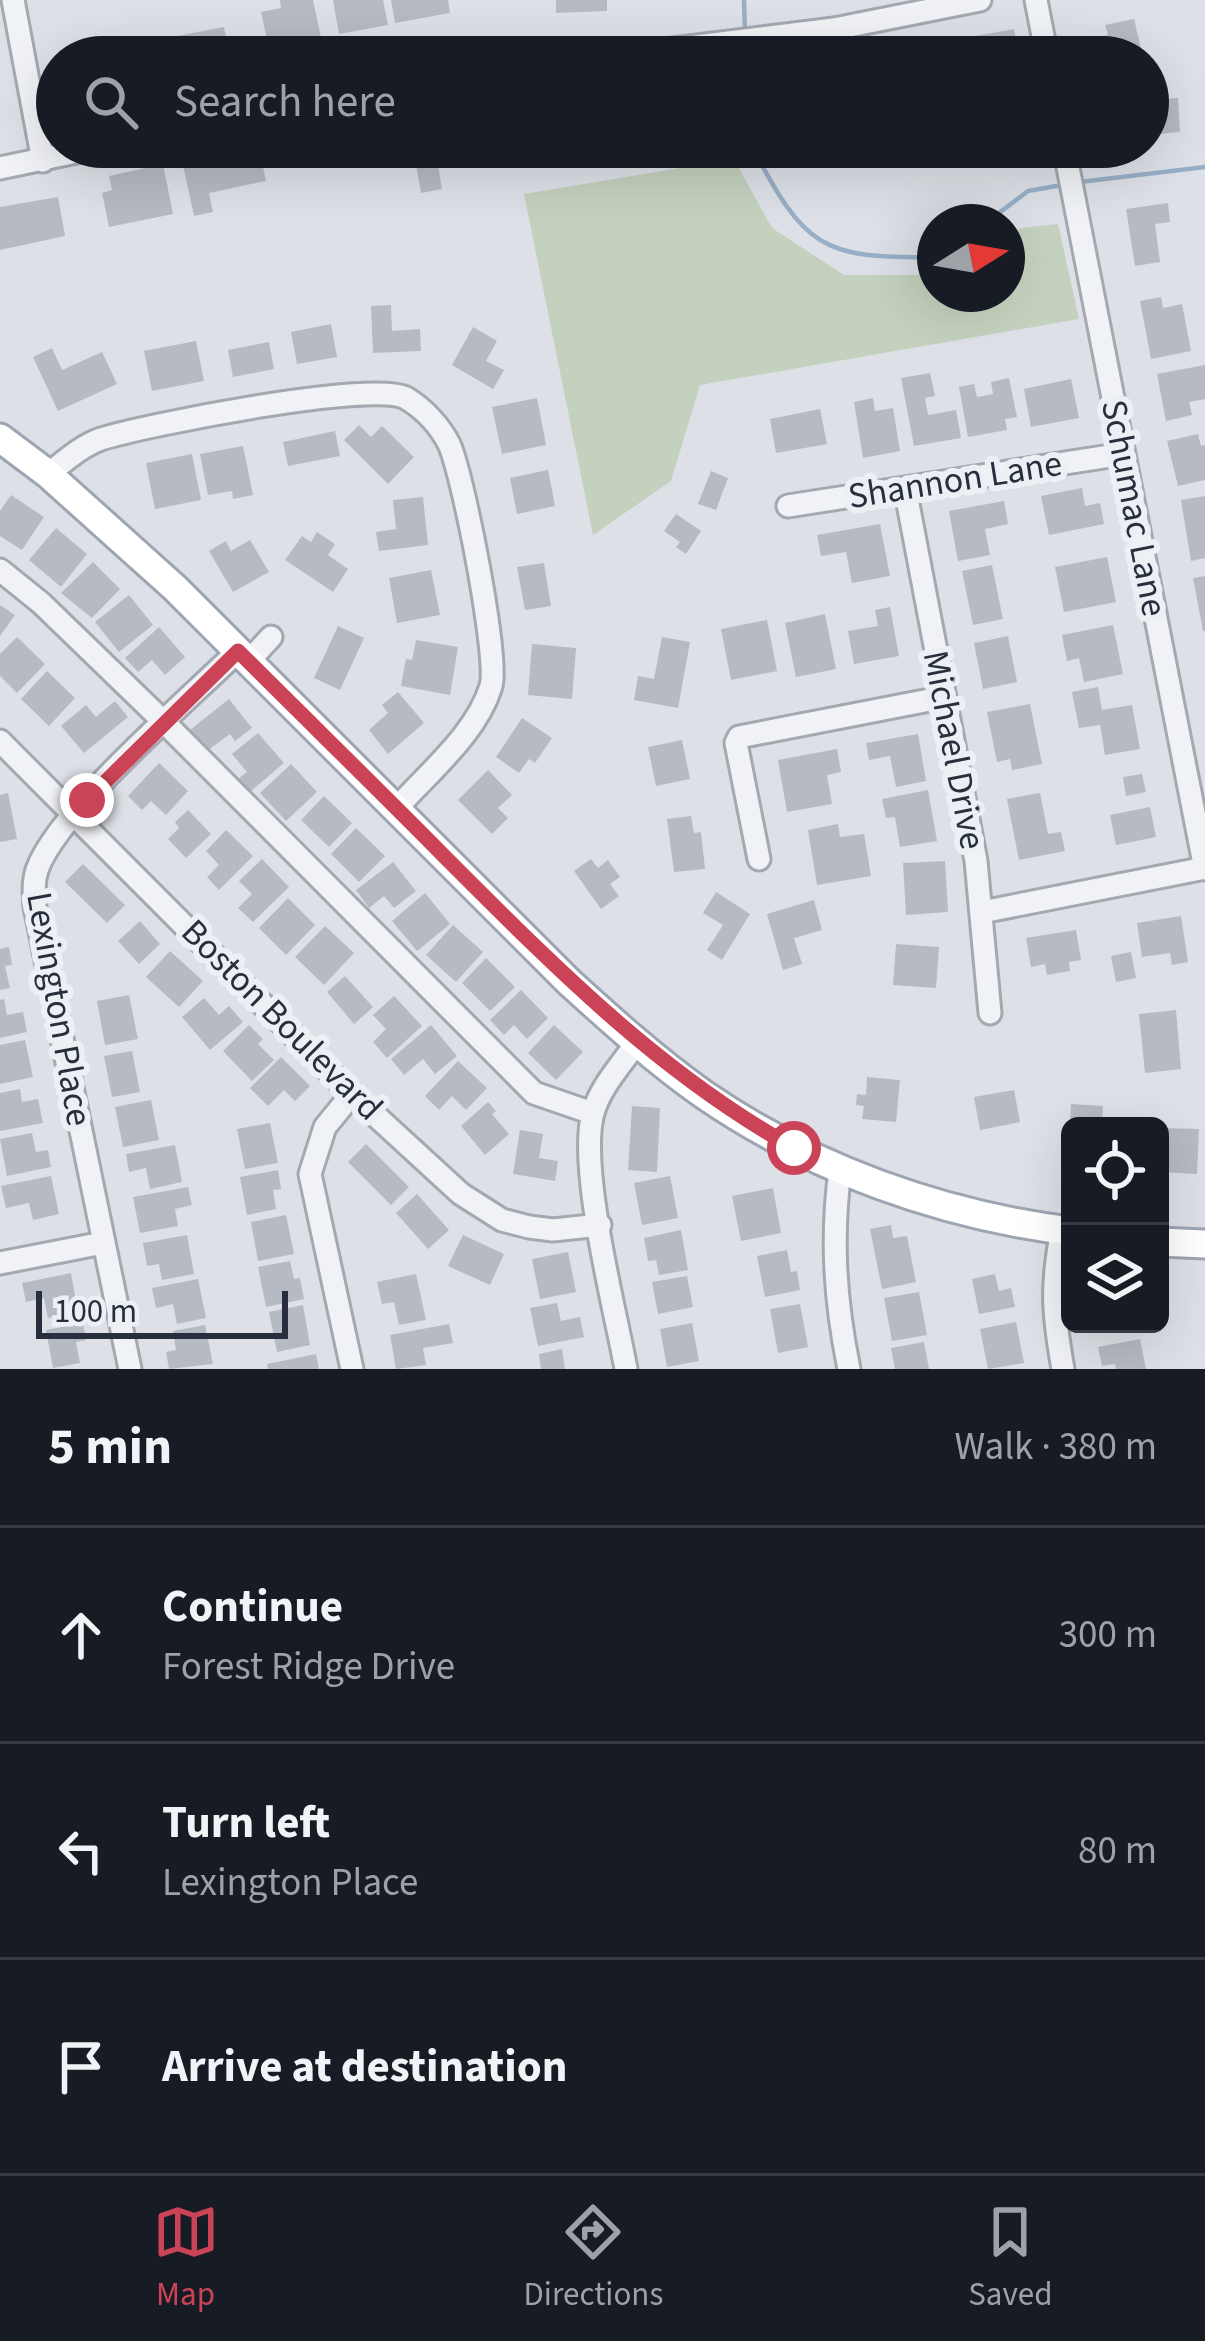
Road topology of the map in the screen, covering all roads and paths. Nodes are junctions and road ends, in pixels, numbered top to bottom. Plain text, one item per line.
1 (13, 0) edge
2 (980, 0) edge
3 (1036, 0) edge
4 (779, 36) edge
5 (1043, 36) edge
6 (36, 123) edge
7 (36, 162) edge
8 (0, 168) edge
9 (1068, 168) edge
10 (0, 439) edge
11 (1123, 454) junction
12 (48, 474) junction
13 (904, 488) junction
14 (788, 506) dead end
15 (0, 570) edge
16 (272, 637) dead end
17 (244, 656) junction
18 (945, 697) junction
19 (165, 723) junction
20 (0, 741) edge
21 (397, 808) junction
22 (76, 813) junction
23 (759, 859) dead end
24 (1205, 869) edge
25 (982, 912) junction
26 (990, 1013) dead end
27 (637, 1042) junction
28 (352, 1094) junction
29 (592, 1113) junction
30 (839, 1170) junction
31 (600, 1226) junction
32 (1061, 1229) edge
33 (1169, 1242) edge
34 (103, 1243) junction
35 (1205, 1244) edge
36 (1061, 1248) edge
37 (0, 1263) edge
38 (130, 1369) edge
39 (352, 1369) edge
40 (626, 1369) edge
41 (849, 1369) edge
42 (1063, 1369) edge

1 - 6 street
2 - 4 street
3 - 5 street
7 - 8 street
9 - 11 street, Schumac Lane
10 - 12 main road
11 - 13 street, Shannon Lane
11 - 24 street, Schumac Lane
12 - 17 main road
12 - 21 street
13 - 14 street, Shannon Lane
13 - 18 street, Michael Drive
15 - 19 street
16 - 17 street, Lexington Place
17 - 19 street, Lexington Place
17 - 21 main road
18 - 23 street
18 - 25 street, Michael Drive
19 - 22 street, Lexington Place
19 - 29 street
20 - 22 street, Boston Boulevard
21 - 27 main road
22 - 28 street, Boston Boulevard
22 - 34 street, Lexington Place
24 - 25 street
25 - 26 street, Michael Drive
27 - 29 street
27 - 30 main road
28 - 31 street, Boston Boulevard
28 - 39 street
29 - 31 street
30 - 32 main road
30 - 41 street
31 - 40 street
33 - 35 main road
34 - 37 street
34 - 38 street, Lexington Place
36 - 42 street

